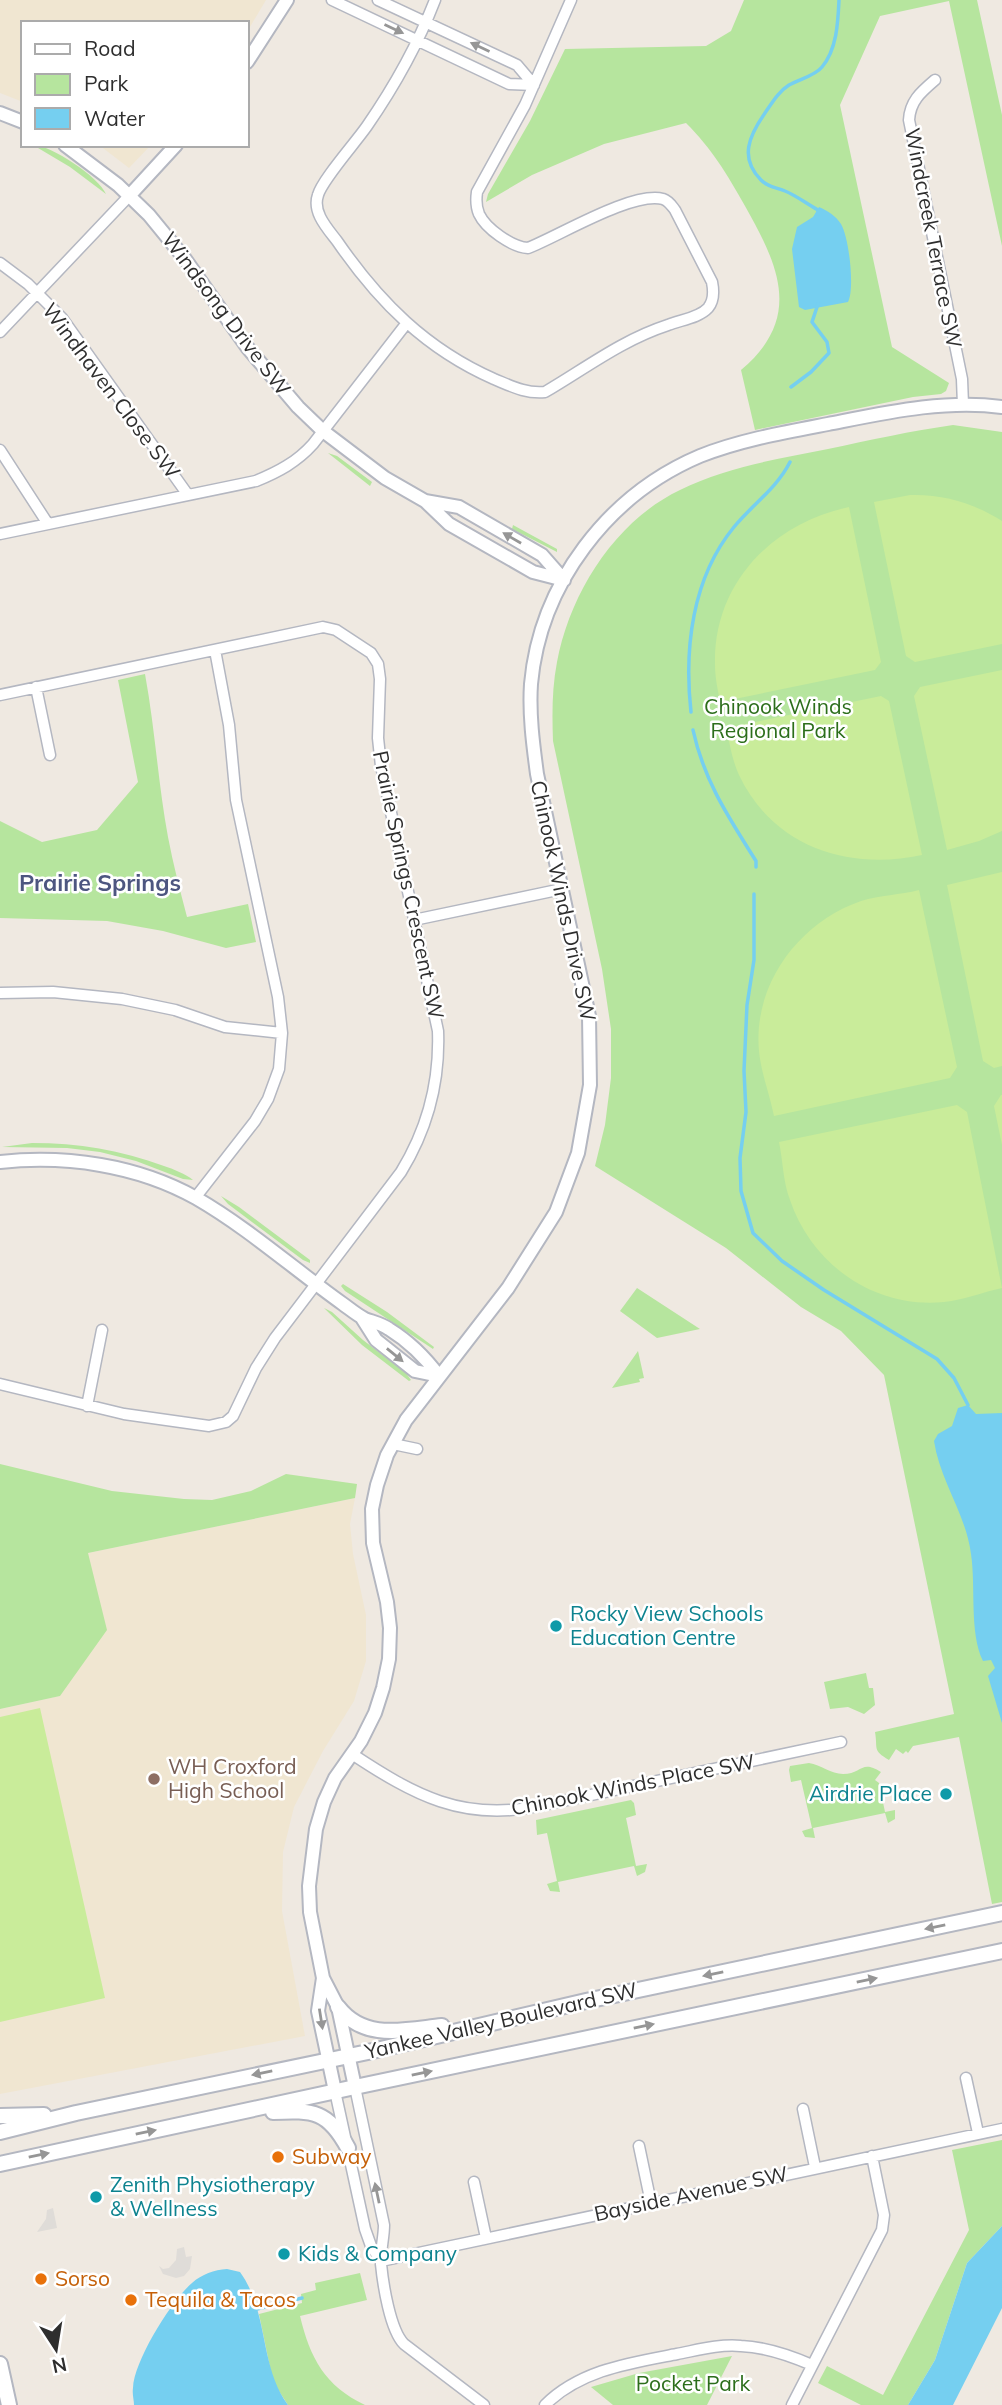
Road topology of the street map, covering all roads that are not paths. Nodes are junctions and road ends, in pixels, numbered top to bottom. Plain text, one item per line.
1 (287, 0) edge
2 (332, 0) edge
3 (378, 0) edge
4 (435, 0) edge
5 (571, 0) edge
6 (426, 22) junction
7 (417, 40) junction
8 (248, 60) edge
9 (935, 80) dead end
10 (534, 85) junction
11 (0, 113) edge
12 (21, 121) edge
13 (68, 147) edge
14 (174, 147) edge
15 (130, 195) junction
16 (0, 263) edge
17 (37, 292) junction
18 (406, 324) junction
19 (0, 332) edge
20 (963, 405) junction
21 (1002, 407) edge
22 (323, 431) junction
23 (0, 450) edge
24 (188, 495) junction
25 (425, 501) junction
26 (48, 524) junction
27 (0, 534) edge
28 (564, 580) junction
29 (215, 650) junction
30 (36, 687) junction
31 (0, 695) edge
32 (50, 755) dead end
33 (562, 889) junction
34 (414, 920) junction
35 (0, 993) edge
36 (282, 1032) junction
37 (0, 1162) edge
38 (195, 1198) junction
39 (316, 1284) junction
40 (102, 1331) dead end
41 (439, 1376) junction
42 (0, 1384) edge
43 (87, 1406) junction
44 (393, 1444) junction
45 (417, 1449) dead end
46 (841, 1742) dead end
47 (352, 1754) junction
48 (1002, 1913) edge
49 (1002, 1951) edge
50 (323, 1978) junction
51 (338, 2007) junction
52 (496, 2021) junction
53 (348, 2056) junction
54 (329, 2059) junction
55 (966, 2078) dead end
56 (355, 2087) junction
57 (335, 2091) junction
58 (803, 2109) dead end
59 (76, 2113) junction
60 (234, 2114) junction
61 (0, 2116) edge
62 (1002, 2129) edge
63 (0, 2132) edge
64 (978, 2133) junction
65 (639, 2146) dead end
66 (348, 2148) junction
67 (872, 2156) junction
68 (0, 2164) edge
69 (816, 2167) junction
70 (474, 2182) dead end
71 (651, 2203) junction
72 (486, 2238) junction
73 (381, 2260) junction
74 (0, 2364) edge
75 (812, 2365) junction
76 (9, 2405) edge
77 (484, 2405) edge
78 (545, 2405) edge
79 (792, 2405) edge

1 - 8 street
2 -> 7 street
3 - 6 street
4 - 6 street
5 - 10 street
6 - 7 street
10 -> 6 street
7 - 10 street
7 - 18 street
9 - 20 street, Windcreek Terrace SW
10 - 18 street
11 - 12 street
13 - 15 street, Windsong Drive SW
14 - 15 street
15 - 17 street
15 - 22 street, Windsong Drive SW
16 - 17 street, Windhaven Close SW
17 - 19 street
17 - 24 street, Windhaven Close SW
18 - 22 street, Windhaven Close SW
20 - 21 street, Chinook Winds Drive SW
20 - 28 street, Chinook Winds Drive SW
22 - 24 street, Windhaven Close SW
22 - 25 street, Windsong Drive SW
23 - 26 street
24 - 26 street, Windhaven Close SW
25 - 28 street, Windsong Drive SW
28 -> 25 street, Windsong Drive SW
26 - 27 street, Windhaven Close SW
28 - 33 street, Chinook Winds Drive SW
29 - 30 street
29 - 34 street, Prairie Springs Crescent SW
29 - 36 street
30 - 31 street
30 - 32 street
33 - 34 street
33 - 41 street, Chinook Winds Drive SW
34 - 39 street, Prairie Springs Crescent SW
35 - 36 street
36 - 38 street
37 - 38 street
38 - 39 street
39 - 41 street
39 - 43 street, Prairie Springs Crescent SW
40 - 43 street
41 - 44 street, Chinook Winds Drive SW
42 - 43 street, Prairie Springs Crescent SW
44 - 45 street
44 - 47 street, Chinook Winds Drive SW
46 - 47 street, Chinook Winds Place SW
47 - 50 street, Chinook Winds Drive SW
48 -> 52 main road, Yankee Valley Boulevard SW
56 -> 49 main road, Yankee Valley Boulevard SW
50 - 51 street, Chinook Winds Drive SW
50 -> 54 street, Chinook Winds Drive SW
51 - 52 main road
51 - 53 street, Chinook Winds Drive SW
52 - 53 main road, Yankee Valley Boulevard SW
53 - 54 main road, Yankee Valley Boulevard SW
53 - 56 street, Chinook Winds Drive SW
54 - 57 street, Chinook Winds Drive SW
54 -> 59 main road, Yankee Valley Boulevard SW
55 - 64 street
56 - 57 main road, Yankee Valley Boulevard SW
73 -> 56 street
57 - 60 main road, Yankee Valley Boulevard SW
57 - 66 street
58 - 69 street
59 - 61 main road
59 - 63 main road, Yankee Valley Boulevard SW
60 - 66 main road
68 -> 60 main road, Yankee Valley Boulevard SW
62 - 64 street, Bayside Avenue SW
64 - 67 street, Bayside Avenue SW
65 - 71 street
66 - 73 street
67 - 69 street, Bayside Avenue SW
67 - 75 street
69 - 71 street, Bayside Avenue SW
70 - 72 street
71 - 72 street, Bayside Avenue SW
72 - 73 street, Bayside Avenue SW
73 - 77 street
74 - 76 main road
75 - 78 street
75 - 79 street

